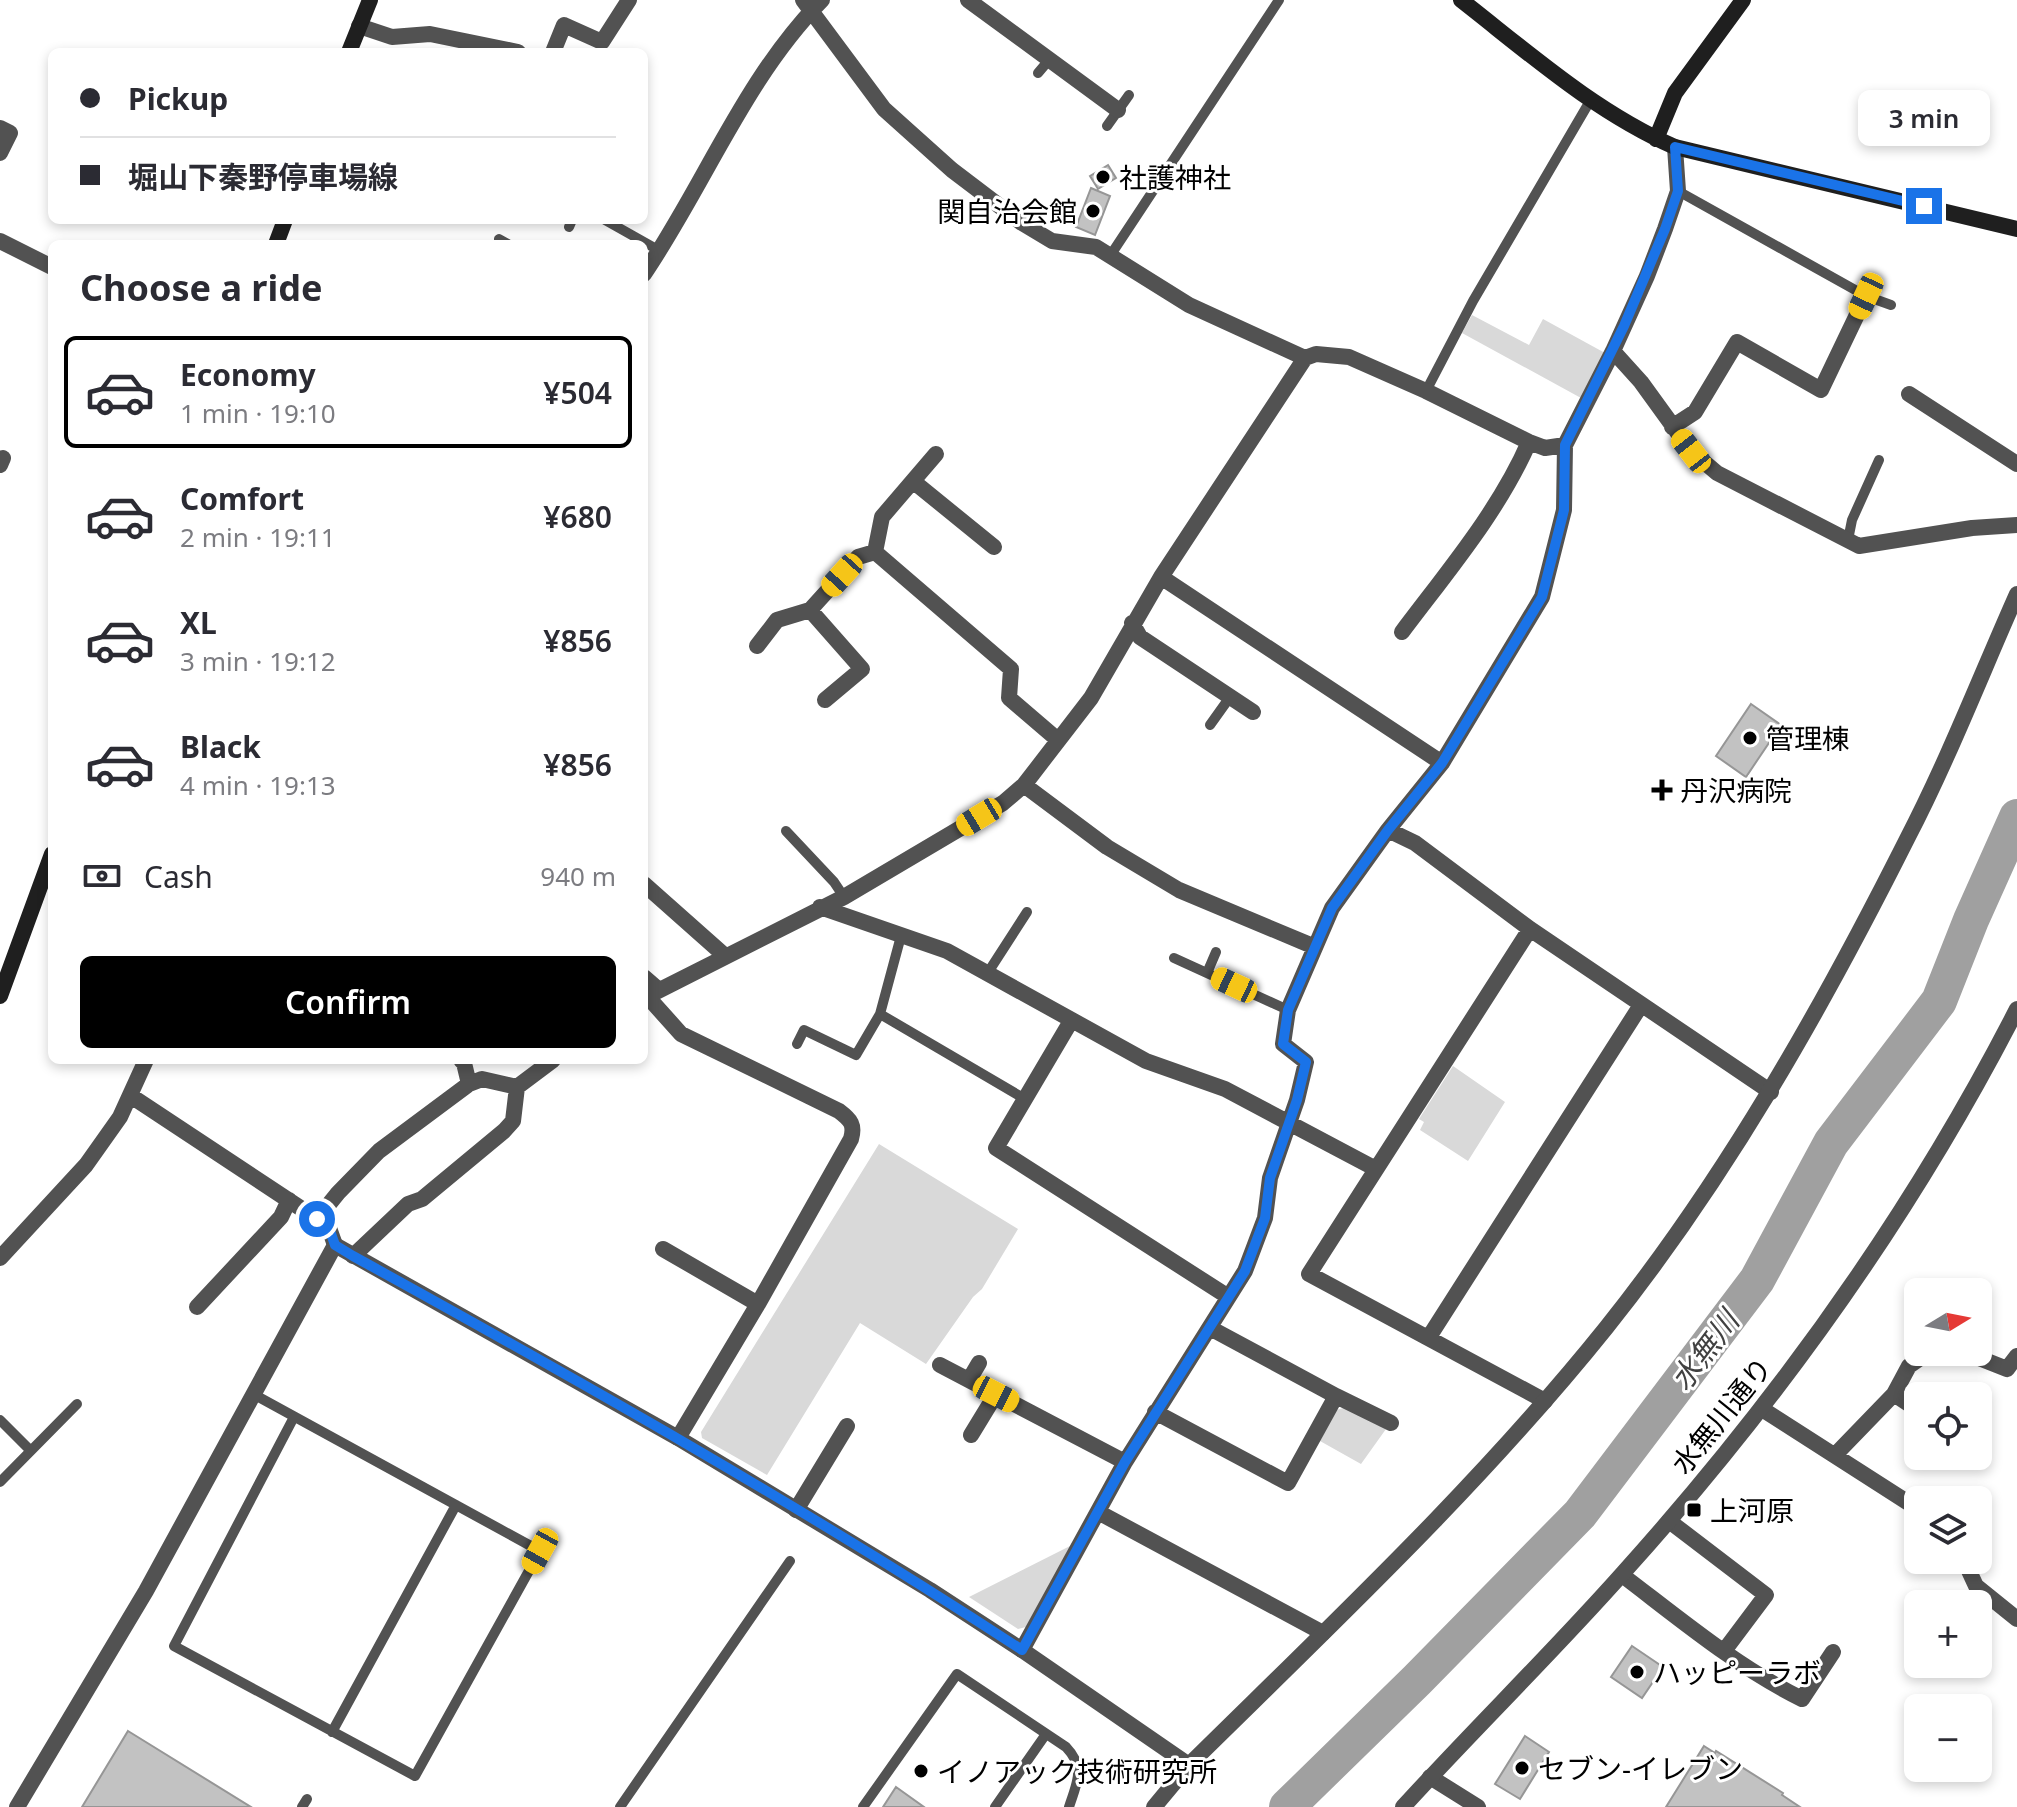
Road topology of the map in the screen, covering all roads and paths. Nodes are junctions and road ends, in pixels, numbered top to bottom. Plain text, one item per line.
1 (629, 0) edge
2 (968, 0) edge
3 (1279, 0) edge
4 (1461, 0) edge
5 (1743, 0) edge
6 (364, 2) edge
7 (812, 4) edge
8 (359, 26) junction
9 (351, 48) edge
10 (498, 48) edge
11 (555, 48) edge
12 (1049, 60) junction
13 (1038, 73) dead end
14 (1129, 95) dead end
15 (1590, 101) junction
16 (1118, 110) junction
17 (1107, 126) dead end
18 (0, 128) edge
19 (1656, 139) junction
20 (1675, 147) junction
21 (0, 153) edge
22 (1678, 191) junction
23 (612, 224) edge
24 (2017, 229) edge
25 (640, 240) edge
26 (0, 241) edge
27 (648, 244) edge
28 (660, 251) junction
29 (1110, 256) junction
30 (48, 265) edge
31 (648, 268) edge
32 (1866, 296) junction
33 (1891, 305) dead end
34 (1613, 351) junction
35 (1305, 358) junction
36 (1426, 391) junction
37 (1909, 394) dead end
38 (1672, 427) junction
39 (1529, 442) junction
40 (1565, 445) junction
41 (936, 454) dead end
42 (1879, 460) dead end
43 (2017, 464) edge
44 (914, 482) junction
45 (2017, 525) edge
46 (1848, 540) junction
47 (994, 547) dead end
48 (875, 552) junction
49 (1161, 577) junction
50 (2017, 594) edge
51 (810, 610) junction
52 (1132, 623) junction
53 (1402, 632) dead end
54 (757, 646) dead end
55 (1230, 697) junction
56 (825, 700) dead end
57 (1253, 712) dead end
58 (1210, 725) dead end
59 (1058, 740) junction
60 (1442, 763) junction
61 (1024, 785) junction
62 (1388, 830) junction
63 (786, 831) dead end
64 (48, 865) edge
65 (648, 888) edge
66 (844, 897) junction
67 (820, 907) junction
68 (1027, 912) dead end
69 (1530, 929) junction
70 (901, 936) junction
71 (1315, 947) junction
72 (1216, 952) dead end
73 (724, 955) junction
74 (1174, 958) dead end
75 (1207, 973) junction
76 (987, 974) junction
77 (650, 995) edge
78 (0, 996) edge
79 (1641, 1005) junction
80 (2017, 1009) edge
81 (1288, 1010) junction
82 (880, 1014) junction
83 (1071, 1021) junction
84 (797, 1044) dead end
85 (144, 1064) edge
86 (464, 1064) edge
87 (548, 1064) edge
88 (469, 1084) junction
89 (517, 1087) junction
90 (1771, 1092) junction
91 (131, 1096) junction
92 (1025, 1099) junction
93 (1289, 1123) junction
94 (1376, 1169) junction
95 (289, 1200) junction
96 (317, 1219) junction
97 (335, 1245) junction
98 (663, 1249) dead end
99 (353, 1256) junction
100 (0, 1258) edge
101 (1227, 1296) junction
102 (758, 1304) junction
103 (197, 1307) dead end
104 (1210, 1328) junction
105 (1429, 1337) junction
106 (2017, 1356) edge
107 (979, 1363) dead end
108 (1992, 1363) edge
109 (940, 1365) dead end
110 (1909, 1366) edge
111 (969, 1380) junction
112 (253, 1394) junction
113 (996, 1394) junction
114 (1894, 1394) junction
115 (1336, 1396) junction
116 (1545, 1401) junction
117 (1904, 1401) edge
118 (77, 1404) dead end
119 (1762, 1409) junction
120 (1155, 1412) junction
121 (294, 1417) junction
122 (0, 1420) edge
123 (1391, 1423) dead end
124 (847, 1426) dead end
125 (971, 1435) dead end
126 (678, 1438) junction
127 (30, 1450) junction
128 (1835, 1455) junction
129 (1125, 1462) junction
130 (0, 1482) edge
131 (1904, 1500) edge
132 (456, 1505) junction
133 (796, 1510) junction
134 (1098, 1512) junction
135 (1669, 1521) junction
136 (790, 1561) dead end
137 (1970, 1574) edge
138 (1622, 1575) junction
139 (2017, 1619) edge
140 (1323, 1633) junction
141 (1022, 1650) junction
142 (1724, 1651) junction
143 (1833, 1652) dead end
144 (332, 1732) junction
145 (1046, 1734) junction
146 (1189, 1765) junction
147 (1430, 1777) junction
148 (17, 1807) edge
149 (620, 1807) edge
150 (863, 1807) edge
151 (995, 1807) edge
152 (1069, 1807) edge
153 (1154, 1807) edge
154 (1403, 1807) edge
155 (1478, 1807) edge

1 - 11 street
2 - 12 street
3 - 29 lane
4 - 15 main road
5 - 19 main road
6 - 8 main road
7 - 28 street
7 - 29 street
8 - 9 main road
8 - 10 street
12 - 13 lane
12 - 16 street
14 - 16 lane
15 - 19 main road
15 - 36 lane
16 - 17 lane
18 - 21 street
19 - 20 main road
20 - 22 street
20 - 24 main road
22 - 32 lane
22 - 34 street
23 - 25 lane
26 - 30 street
27 - 28 lane
28 - 31 street
29 - 35 street
32 - 33 lane
32 - 38 street
34 - 38 street
34 - 40 street
35 - 36 street
35 - 49 street
36 - 39 street
37 - 43 street
38 - 46 street
39 - 40 street
39 - 53 street
40 - 60 street
41 - 44 street
42 - 46 lane
44 - 47 street
44 - 48 street
45 - 46 street
48 - 51 street
48 - 59 street
49 - 52 street
49 - 60 street
50 - 90 street
51 - 54 street
51 - 56 street
52 - 55 street
52 - 59 street
55 - 57 street
55 - 58 lane
59 - 61 street
60 - 62 street
61 - 66 street
61 - 71 street
62 - 69 street
62 - 71 street
63 - 66 lane
64 - 78 main road
65 - 73 street
66 - 67 street
67 - 70 street
67 - 73 street
68 - 76 lane
69 - 79 street
69 - 94 street
70 - 76 street
70 - 82 lane
71 - 81 street
72 - 75 lane
73 - 77 street
74 - 75 lane
75 - 81 lane
76 - 83 street
77 - 102 street
79 - 90 street
79 - 105 street
80 - 119 street, 水無川通り
81 - 93 street
82 - 84 lane
82 - 92 lane
83 - 92 street
83 - 93 street
85 - 91 street
86 - 88 street
87 - 89 street
88 - 89 street
88 - 96 street
89 - 99 street
90 - 116 street
91 - 95 street
91 - 100 street
92 - 101 street
93 - 94 street
93 - 101 street
94 - 105 street
95 - 96 street
95 - 103 street
96 - 97 street
97 - 99 street
97 - 112 street
98 - 102 street
99 - 126 street
101 - 104 street
102 - 126 street
104 - 115 street
104 - 120 street
105 - 116 street
106 - 108 street
107 - 111 street
109 - 111 street
110 - 114 street
111 - 113 street
112 - 121 lane
112 - 148 street
113 - 125 street
113 - 129 street
114 - 117 street
114 - 128 street
115 - 120 street
115 - 123 street
116 - 140 street
118 - 127 lane
119 - 128 street
119 - 135 street, 水無川通り
120 - 129 street
121 - 132 lane
121 - 144 lane
122 - 127 lane
124 - 133 street
126 - 133 street
127 - 130 lane
128 - 131 street
129 - 134 street
132 - 144 lane
132 - 144 lane
133 - 141 street
134 - 140 street
134 - 141 street
135 - 138 street, 水無川通り
135 - 142 street
136 - 149 lane
137 - 139 street
138 - 142 street
138 - 147 street, 水無川通り
140 - 146 street
141 - 146 street
142 - 143 street
145 - 150 lane
145 - 151 lane
145 - 152 lane
146 - 153 street
147 - 154 street, 水無川通り
147 - 155 street

